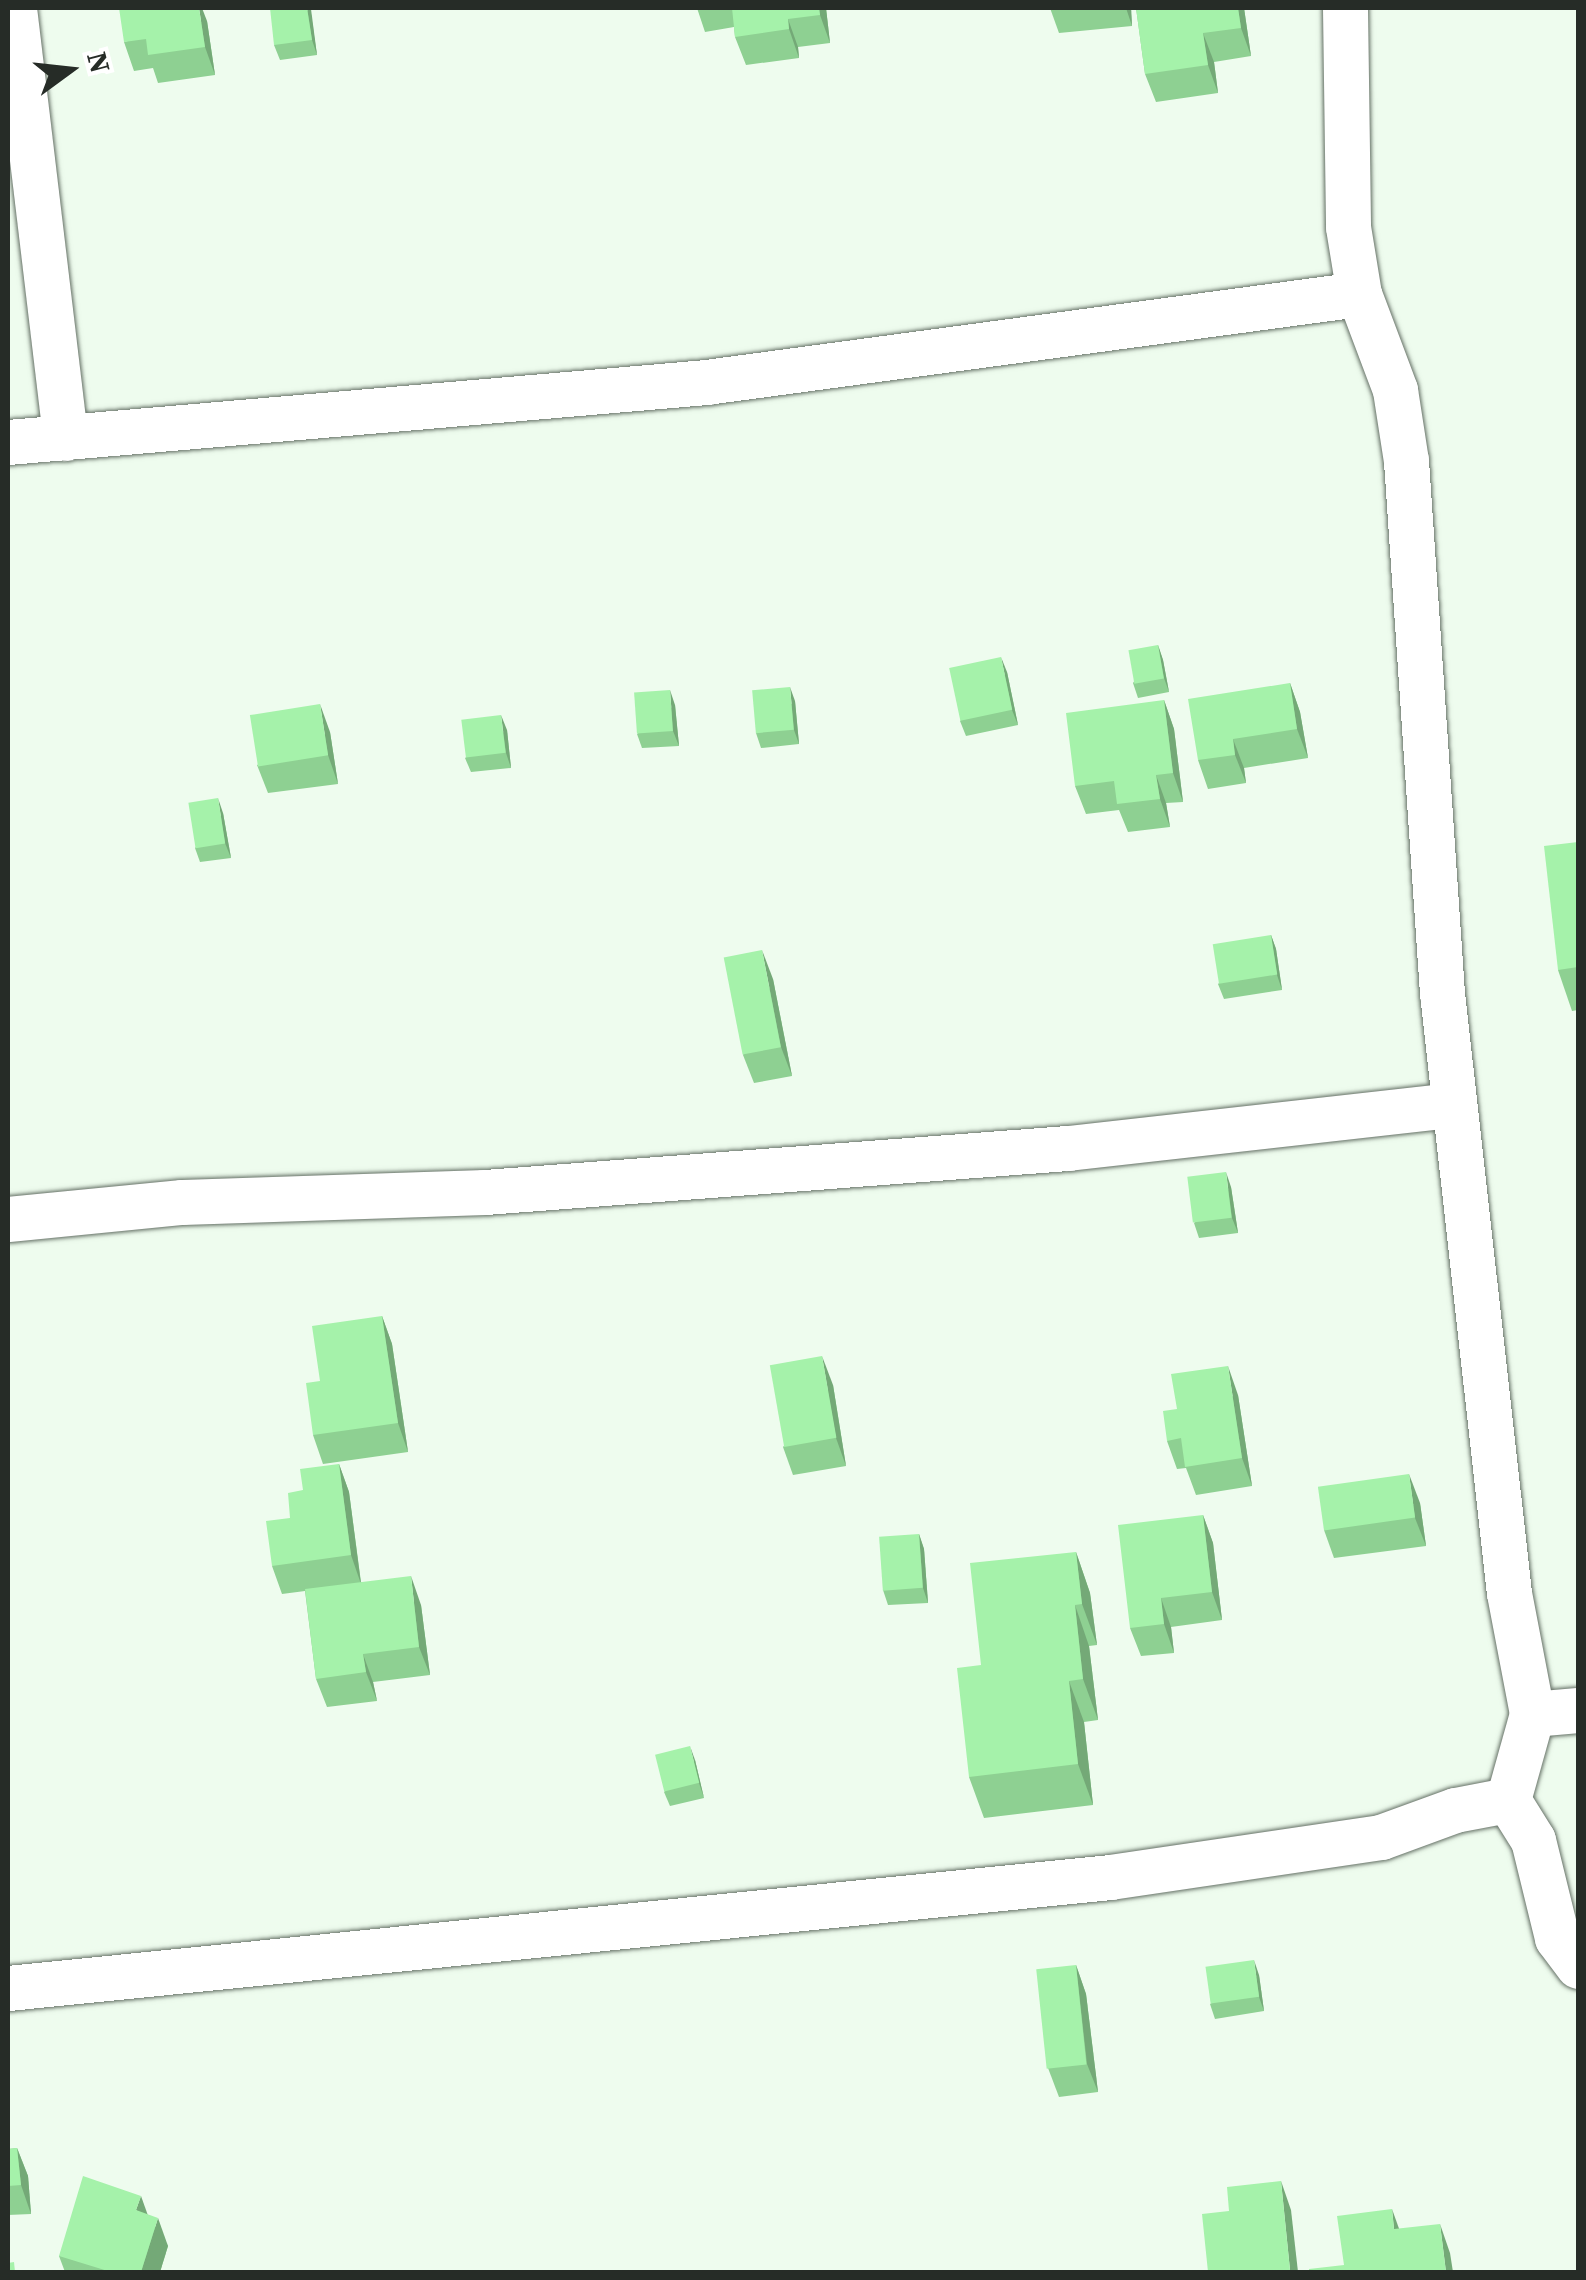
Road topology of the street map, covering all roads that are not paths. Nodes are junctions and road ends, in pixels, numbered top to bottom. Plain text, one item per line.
1 (14, 8) edge
2 (1345, 8) edge
3 (1359, 294) junction
4 (65, 438) junction
5 (8, 442) edge
6 (1454, 1105) junction
7 (8, 1219) edge
8 (1578, 1710) edge
9 (1532, 1714) junction
10 (1508, 1800) junction
11 (1578, 1966) edge
12 (8, 1988) edge

1 - 4 street
2 - 3 street
3 - 4 street
3 - 6 street
4 - 5 street
6 - 7 street
6 - 9 street
8 - 9 street
9 - 10 street
10 - 11 street
10 - 12 street

